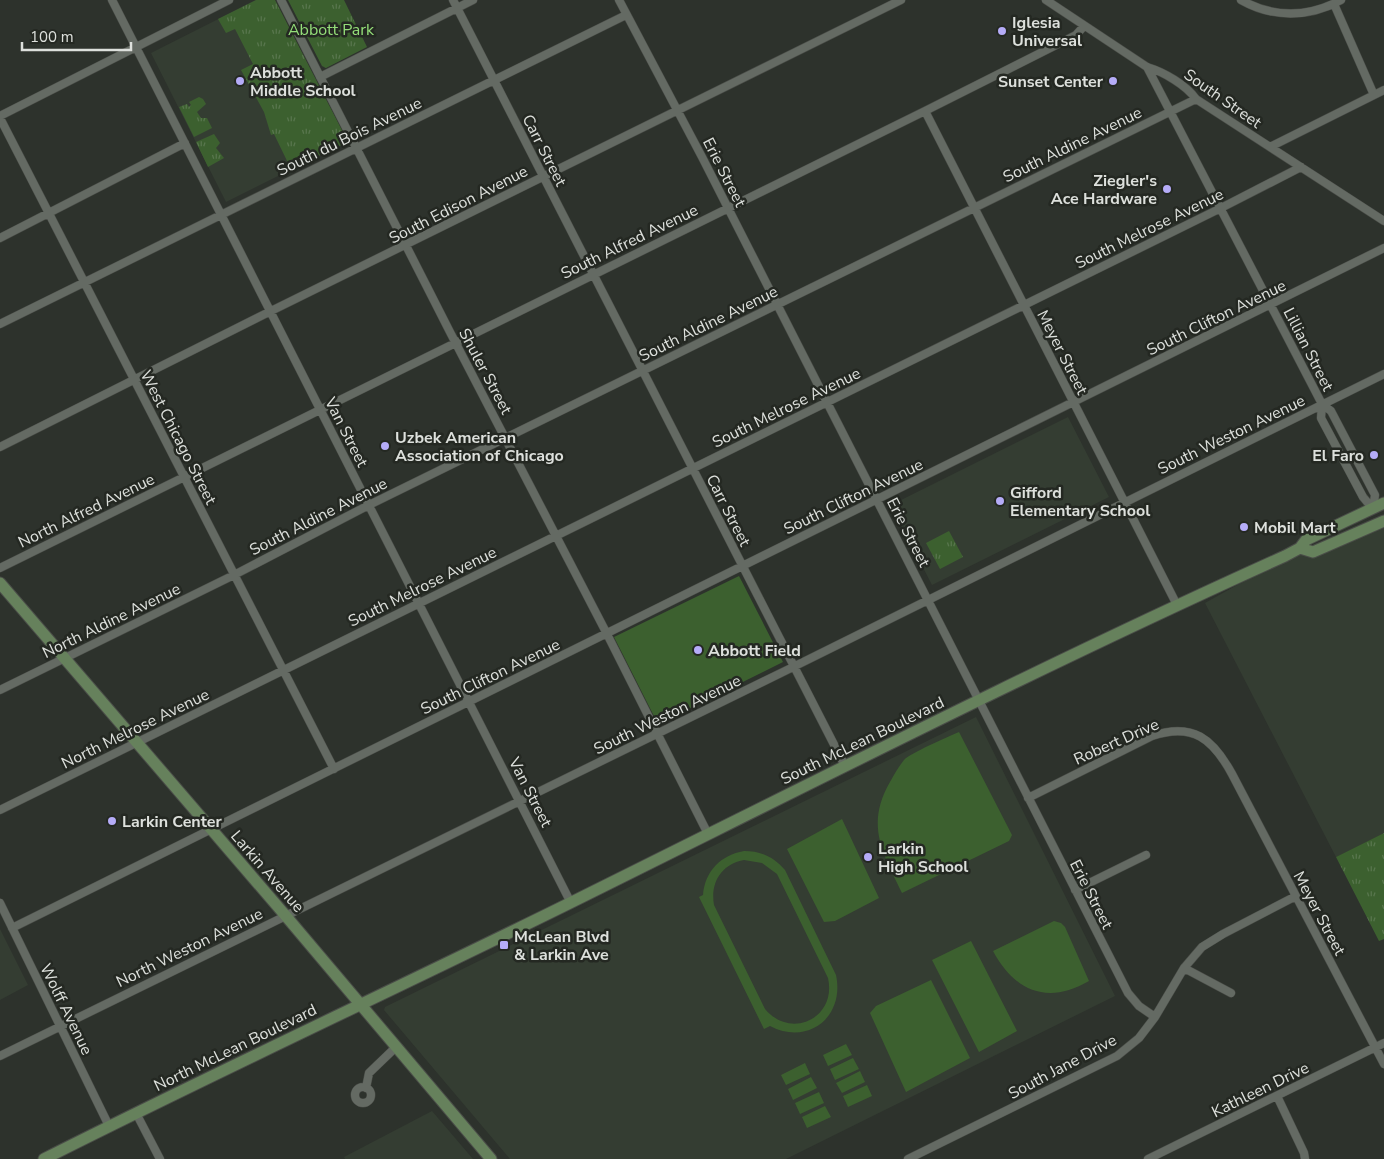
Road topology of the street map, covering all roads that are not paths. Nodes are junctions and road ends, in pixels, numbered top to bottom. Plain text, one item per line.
1 (112, 0) edge
2 (229, 0) edge
3 (281, 0) edge
4 (453, 0) edge
5 (473, 0) edge
6 (619, 0) edge
7 (901, 0) edge
8 (1046, 0) edge
9 (1241, 0) edge
10 (1337, 2) edge
11 (457, 8) junction
12 (626, 15) junction
13 (1084, 26) junction
14 (136, 46) junction
15 (1148, 67) junction
16 (320, 77) junction
17 (494, 80) junction
18 (1384, 90) edge
19 (1374, 95) junction
20 (1196, 99) junction
21 (1171, 110) junction
22 (678, 111) junction
23 (925, 111) junction
24 (0, 117) edge
25 (185, 143) junction
26 (1270, 147) junction
27 (356, 148) junction
28 (1301, 167) junction
29 (543, 177) junction
30 (728, 208) junction
31 (974, 208) junction
32 (1221, 208) junction
33 (49, 214) junction
34 (222, 215) junction
35 (1384, 221) edge
36 (0, 238) edge
37 (406, 246) junction
38 (1384, 248) edge
39 (593, 274) junction
40 (84, 282) junction
41 (777, 304) junction
42 (1024, 305) junction
43 (1271, 305) junction
44 (271, 311) junction
45 (0, 324) edge
46 (455, 343) junction
47 (642, 371) junction
48 (1384, 374) edge
49 (134, 381) junction
50 (826, 401) junction
51 (1073, 403) junction
52 (1322, 404) junction
53 (320, 409) junction
54 (506, 439) junction
55 (0, 447) edge
56 (692, 468) junction
57 (184, 478) junction
58 (877, 500) junction
59 (1124, 502) junction
60 (1384, 504) edge
61 (369, 505) junction
62 (1373, 509) junction
63 (1384, 521) edge
64 (556, 535) junction
65 (1300, 548) junction
66 (742, 565) junction
67 (0, 568) edge
68 (234, 575) junction
69 (0, 583) edge
70 (928, 600) junction
71 (419, 602) junction
72 (1177, 604) junction
73 (607, 634) junction
74 (64, 658) junction
75 (794, 666) junction
76 (283, 671) junction
77 (0, 690) edge
78 (978, 700) junction
79 (470, 702) junction
80 (658, 734) junction
81 (136, 742) junction
82 (845, 766) junction
83 (334, 769) junction
84 (1232, 774) joint
85 (1028, 798) junction
86 (521, 801) junction
87 (0, 810) edge
88 (211, 830) junction
89 (708, 834) junction
90 (1146, 855) dead end
91 (391, 864) joint
92 (1074, 890) junction
93 (1296, 896) junction
94 (0, 903) edge
95 (571, 903) junction
96 (285, 915) junction
97 (12, 928) junction
98 (441, 966) joint
99 (1184, 968) junction
100 (1230, 993) dead end
101 (360, 1005) junction
102 (1155, 1017) junction
103 (60, 1027) junction
104 (1384, 1043) edge
105 (396, 1047) junction
106 (1375, 1047) junction
107 (0, 1056) edge
108 (1384, 1064) edge
109 (366, 1088) dead end
110 (1278, 1096) junction
111 (136, 1113) junction
112 (109, 1126) junction
113 (44, 1159) edge
114 (160, 1159) edge
115 (491, 1159) edge
116 (908, 1159) edge
117 (1148, 1159) edge
118 (1305, 1159) edge

1 - 14 street, Van Street
2 - 14 street
3 - 16 street, Shuler Street
4 - 11 street, Carr Street
5 - 11 street
6 - 12 street, Erie Street
7 - 22 street, South Edison Avenue
8 - 13 street, South Street
9 - 10 street
10 - 19 street
11 - 16 street
11 - 17 street, Carr Street
12 - 17 street, South du Bois Avenue
12 - 22 street, Erie Street
13 - 15 street, South Street
13 - 23 street, South Alfred Avenue
14 - 24 street
14 - 25 street, Van Street
15 - 20 street, South Street
15 - 21 street, Lillian Street
16 - 27 street, Shuler Street
17 - 27 street, South du Bois Avenue
17 - 29 street, Carr Street
18 - 19 street
19 - 26 street
20 - 21 street, South Aldine Avenue
20 - 26 street, South Street
21 - 31 street, South Aldine Avenue
21 - 32 street, Lillian Street
22 - 29 street, South Edison Avenue
22 - 30 street, Erie Street
23 - 30 street, South Alfred Avenue
23 - 31 street, Meyer Street
24 - 33 street, West Chicago Street
25 - 33 street
25 - 34 street, Van Street
26 - 28 street, South Street
27 - 34 street, South du Bois Avenue
27 - 37 street, Shuler Street
28 - 32 street, South Melrose Avenue
28 - 35 street, South Street
29 - 37 street, South Edison Avenue
29 - 39 street, Carr Street
30 - 39 street, South Alfred Avenue
30 - 41 street, Erie Street
31 - 41 street, South Aldine Avenue
31 - 42 street, Meyer Street
32 - 42 street, South Melrose Avenue
32 - 43 street, Lillian Street
33 - 36 street
33 - 40 street, West Chicago Street
34 - 40 street, South du Bois Avenue
34 - 44 street, Van Street
37 - 44 street, South Edison Avenue
37 - 46 street, Shuler Street
38 - 43 street, South Clifton Avenue
39 - 46 street, South Alfred Avenue
39 - 47 street, Carr Street
40 - 45 street, South du Bois Avenue
40 - 49 street, West Chicago Street
41 - 47 street, South Aldine Avenue
41 - 50 street, Erie Street
42 - 50 street, South Melrose Avenue
42 - 51 street, Meyer Street
43 - 51 street, South Clifton Avenue
43 - 52 street, Lillian Street
44 - 49 street, South Edison Avenue
44 - 53 street, Van Street
46 - 53 street, South Alfred Avenue
46 - 54 street, Shuler Street
47 - 54 street, South Aldine Avenue
47 - 56 street, Carr Street
48 - 52 street, South Weston Avenue
49 - 55 street, South Edison Avenue
49 - 57 street, West Chicago Street
50 - 56 street, South Melrose Avenue
50 - 58 street, Erie Street
51 - 58 street, South Clifton Avenue
51 - 59 street, Meyer Street
52 - 59 street, South Weston Avenue
52 - 62 street, Lillian Street
52 - 62 street, Lillian Street
53 - 57 street, South Alfred Avenue
53 - 61 street, Van Street
54 - 61 street, South Aldine Avenue
54 - 64 street, Shuler Street
56 - 64 street, South Melrose Avenue
56 - 66 street, Carr Street
57 - 67 street, North Alfred Avenue
57 - 68 street, West Chicago Street
58 - 66 street, South Clifton Avenue
58 - 70 street, Erie Street
59 - 70 street, South Weston Avenue
59 - 72 street, Meyer Street
60 - 62 main road, South McLean Boulevard
61 - 68 street, South Aldine Avenue
61 - 71 street, Van Street
62 - 65 main road, South McLean Boulevard
63 - 65 main road, South McLean Boulevard
64 - 71 street, South Melrose Avenue
64 - 73 street, Shuler Street
65 - 72 main road, South McLean Boulevard
66 - 73 street, South Clifton Avenue
66 - 75 street, Carr Street
68 - 74 street, North Aldine Avenue
68 - 76 street, West Chicago Street
69 - 74 main road, Larkin Avenue
70 - 75 street, South Weston Avenue
70 - 78 street, Erie Street
71 - 76 street, South Melrose Avenue
71 - 79 street, Van Street
72 - 78 main road, South McLean Boulevard
73 - 79 street, South Clifton Avenue
73 - 80 street, Shuler Street
74 - 77 street, North Aldine Avenue
74 - 81 main road, Larkin Avenue
75 - 80 street, South Weston Avenue
75 - 82 street, Carr Street
76 - 81 street, North Melrose Avenue
76 - 83 street, West Chicago Street
78 - 82 main road, South McLean Boulevard
78 - 85 street, Erie Street
79 - 83 street, South Clifton Avenue
79 - 86 street, Van Street
80 - 86 street, South Weston Avenue
80 - 89 street, Shuler Street
81 - 87 street, North Melrose Avenue
81 - 88 main road, Larkin Avenue
82 - 89 main road, South McLean Boulevard
83 - 88 street, South Clifton Avenue
84 - 85 street, Robert Drive
84 - 93 street, Meyer Street
85 - 92 street, Erie Street
86 - 91 street, South Weston Avenue
86 - 95 street, Van Street
88 - 96 main road, Larkin Avenue
88 - 97 street, South Clifton Avenue
89 - 95 main road, South McLean Boulevard
90 - 92 street
91 - 96 street, North Weston Avenue
92 - 102 street, Erie Street
93 - 99 street, South Jane Drive
93 - 106 street, Meyer Street
94 - 97 street, Wolff Avenue
95 - 98 main road, South McLean Boulevard
96 - 101 main road, Larkin Avenue
96 - 103 street, North Weston Avenue
97 - 103 street, Wolff Avenue
98 - 101 main road, North McLean Boulevard
99 - 100 street
99 - 102 street, South Jane Drive
101 - 105 main road, Larkin Avenue
101 - 111 main road, North McLean Boulevard
102 - 116 street, South Jane Drive
103 - 107 street, North Weston Avenue
103 - 112 street, Wolff Avenue
104 - 106 street, Kathleen Drive
105 - 109 street
105 - 115 main road, Larkin Avenue
106 - 108 street, Meyer Street
106 - 110 street, Kathleen Drive
110 - 117 street, Kathleen Drive
110 - 118 street
111 - 112 main road, North McLean Boulevard
111 - 114 street
112 - 113 main road, North McLean Boulevard

